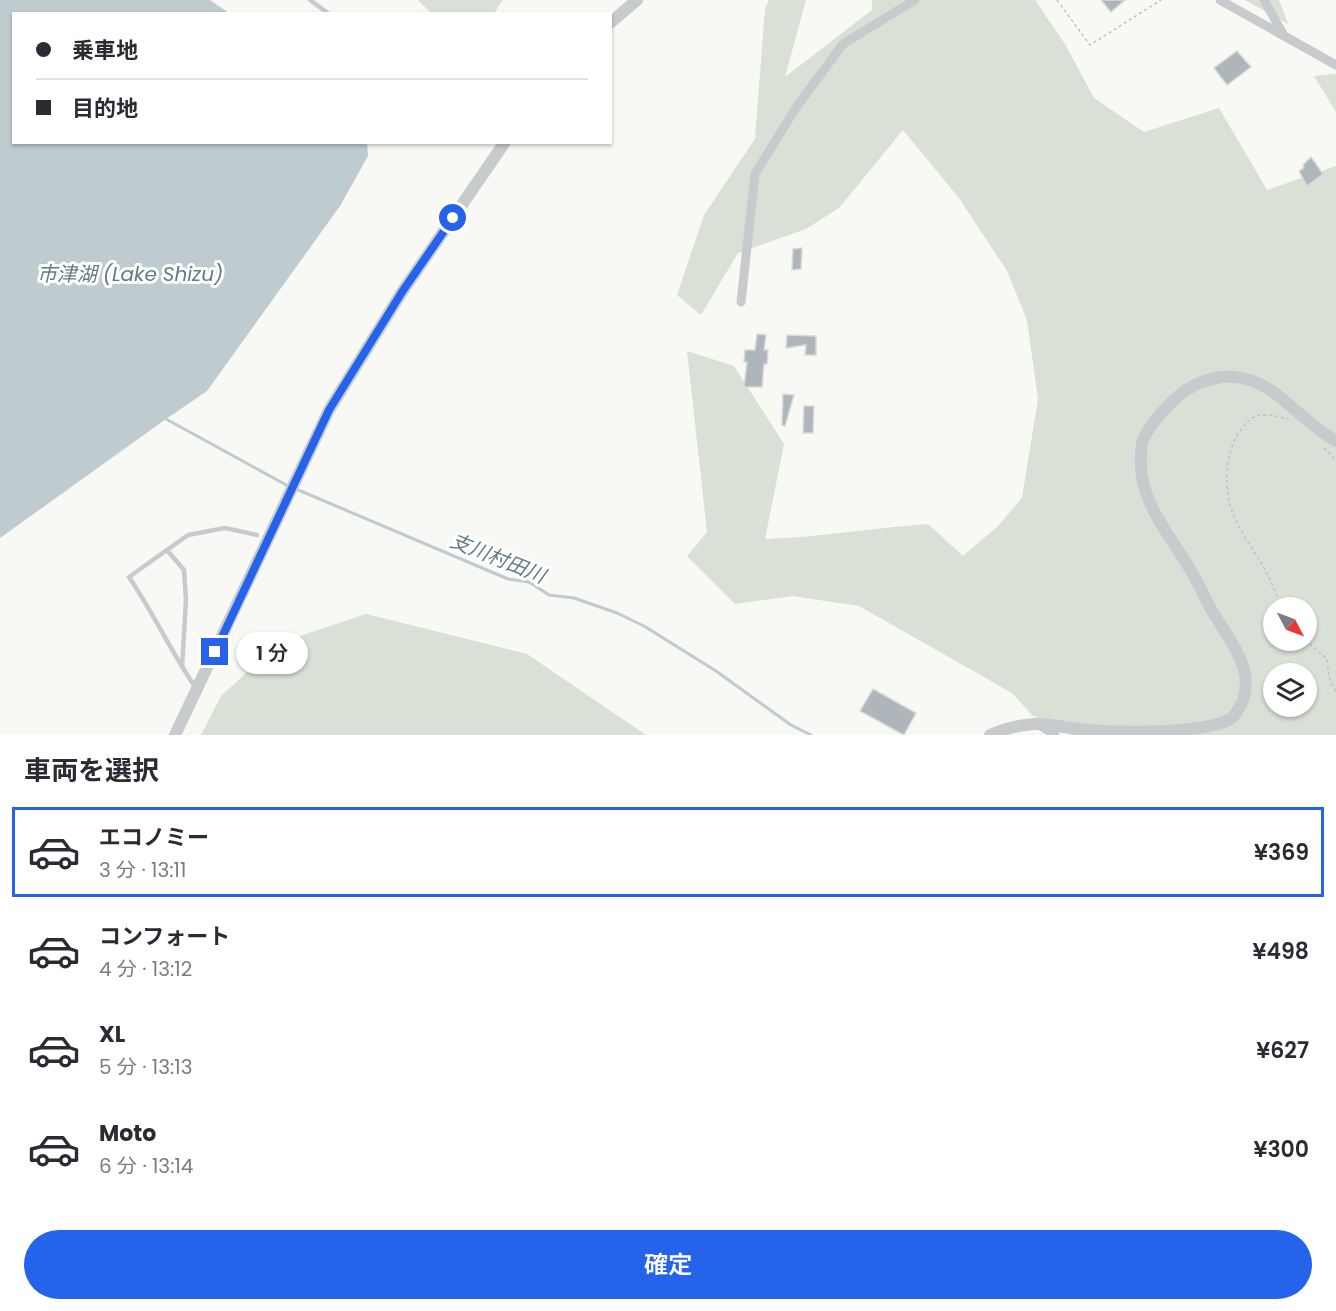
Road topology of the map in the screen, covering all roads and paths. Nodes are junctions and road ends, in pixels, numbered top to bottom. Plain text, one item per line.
1 (310, 0) edge
2 (638, 0) edge
3 (915, 0) edge
4 (1058, 0) edge
5 (1161, 0) edge
6 (1220, 0) edge
7 (1264, 0) edge
8 (326, 12) edge
9 (612, 21) edge
10 (1286, 39) junction
11 (1336, 65) edge
12 (504, 144) edge
13 (741, 302) dead end
14 (1291, 420) dead end
15 (1336, 441) edge
16 (1322, 446) dead end
17 (1336, 460) edge
18 (257, 535) dead end
19 (167, 550) junction
20 (1278, 597) edge
21 (1317, 650) edge
22 (182, 667) junction
23 (198, 690) junction
24 (1336, 692) edge
25 (1036, 723) junction
26 (175, 735) edge
27 (990, 735) edge
28 (1055, 735) edge

1 - 8 lane
2 - 9 street
3 - 13 street
4 - 5 path
6 - 10 street
7 - 10 street
10 - 11 street
12 - 23 street
14 - 20 path
15 - 25 street
16 - 17 path
18 - 19 lane
19 - 22 lane
19 - 22 lane
21 - 24 path
22 - 23 lane
23 - 26 street
25 - 27 street
25 - 28 street

